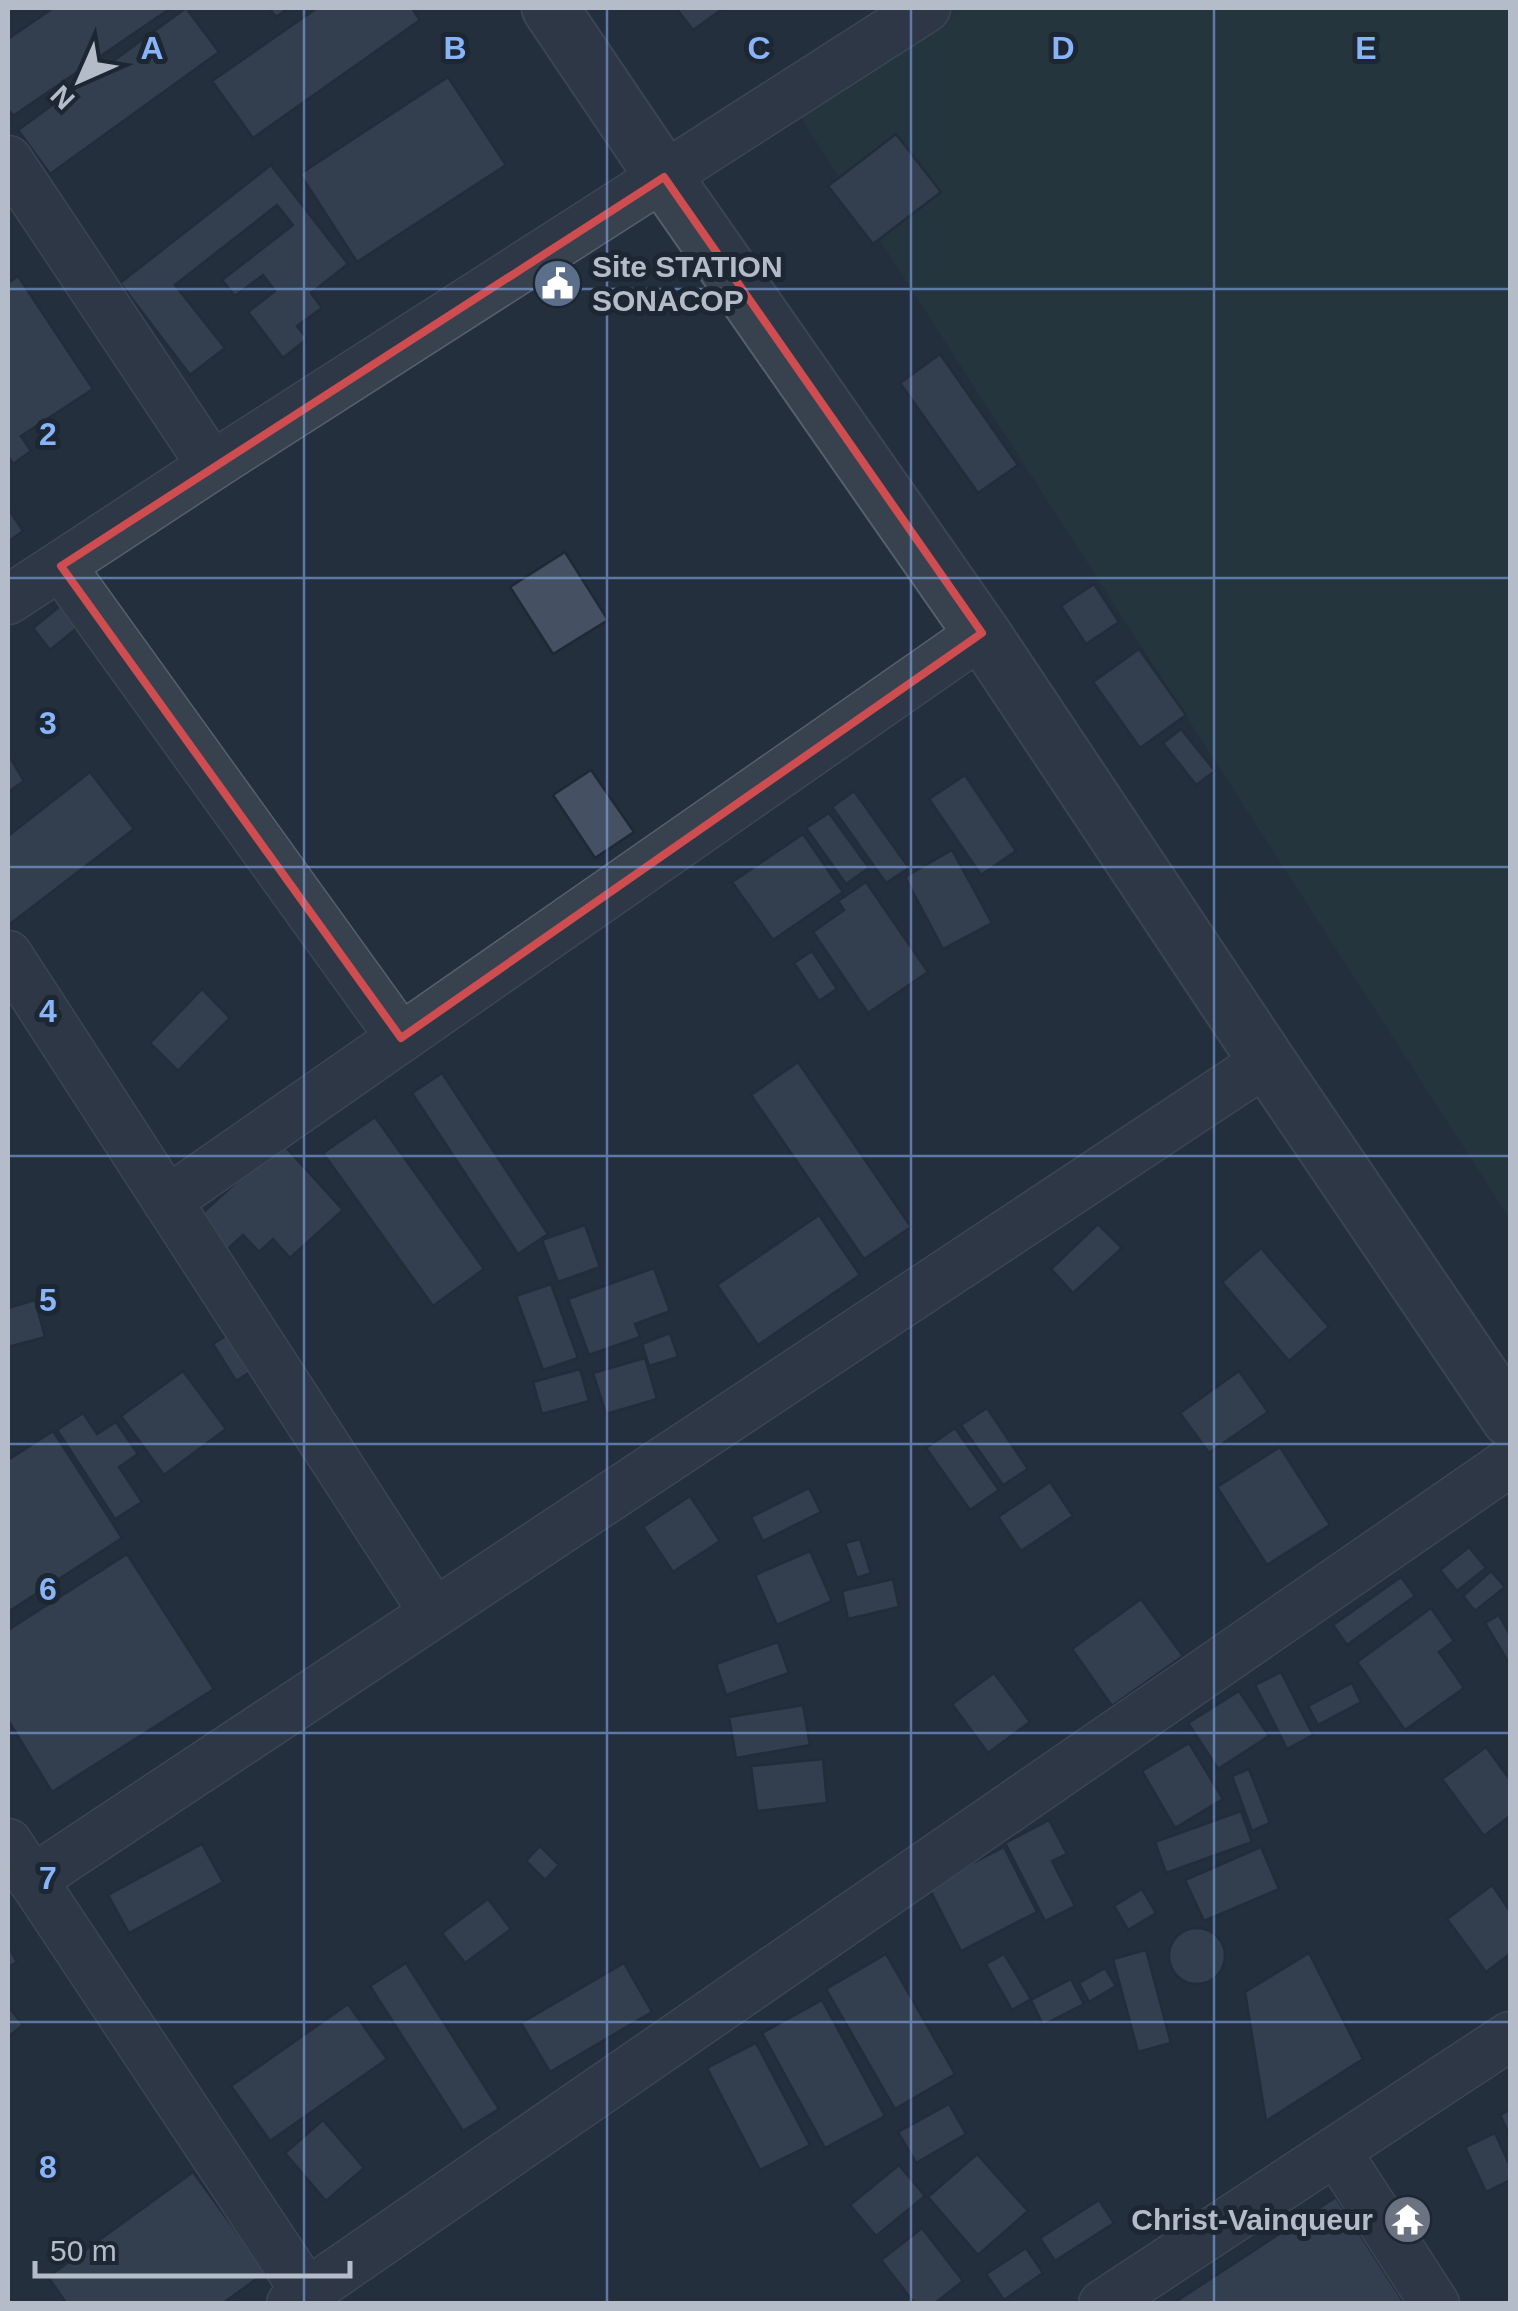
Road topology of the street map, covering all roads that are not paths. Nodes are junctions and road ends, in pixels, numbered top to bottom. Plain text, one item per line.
1 (550, 8) edge
2 (926, 8) edge
3 (8, 160) edge
4 (664, 177) junction
5 (212, 466) junction
6 (61, 566) junction
7 (8, 600) edge
8 (982, 633) junction
9 (8, 956) edge
10 (401, 1038) junction
11 (1267, 1061) junction
12 (167, 1201) junction
13 (1510, 1419) edge
14 (1510, 1462) edge
15 (434, 1613) junction
16 (20, 1862) edge
17 (1510, 2036) edge
18 (1336, 2151) junction
19 (304, 2300) edge
20 (1103, 2304) edge
21 (1435, 2304) edge

1 - 4 street
2 - 4 street
3 - 5 street
4 - 5 street
4 - 8 street
5 - 6 street
6 - 7 street
6 - 10 street
8 - 10 street
8 - 11 street
9 - 12 street
10 - 12 street
11 - 13 street
11 - 15 street
12 - 15 street
14 - 19 street
15 - 16 street
16 - 19 street
17 - 18 street
18 - 20 street
18 - 21 street

